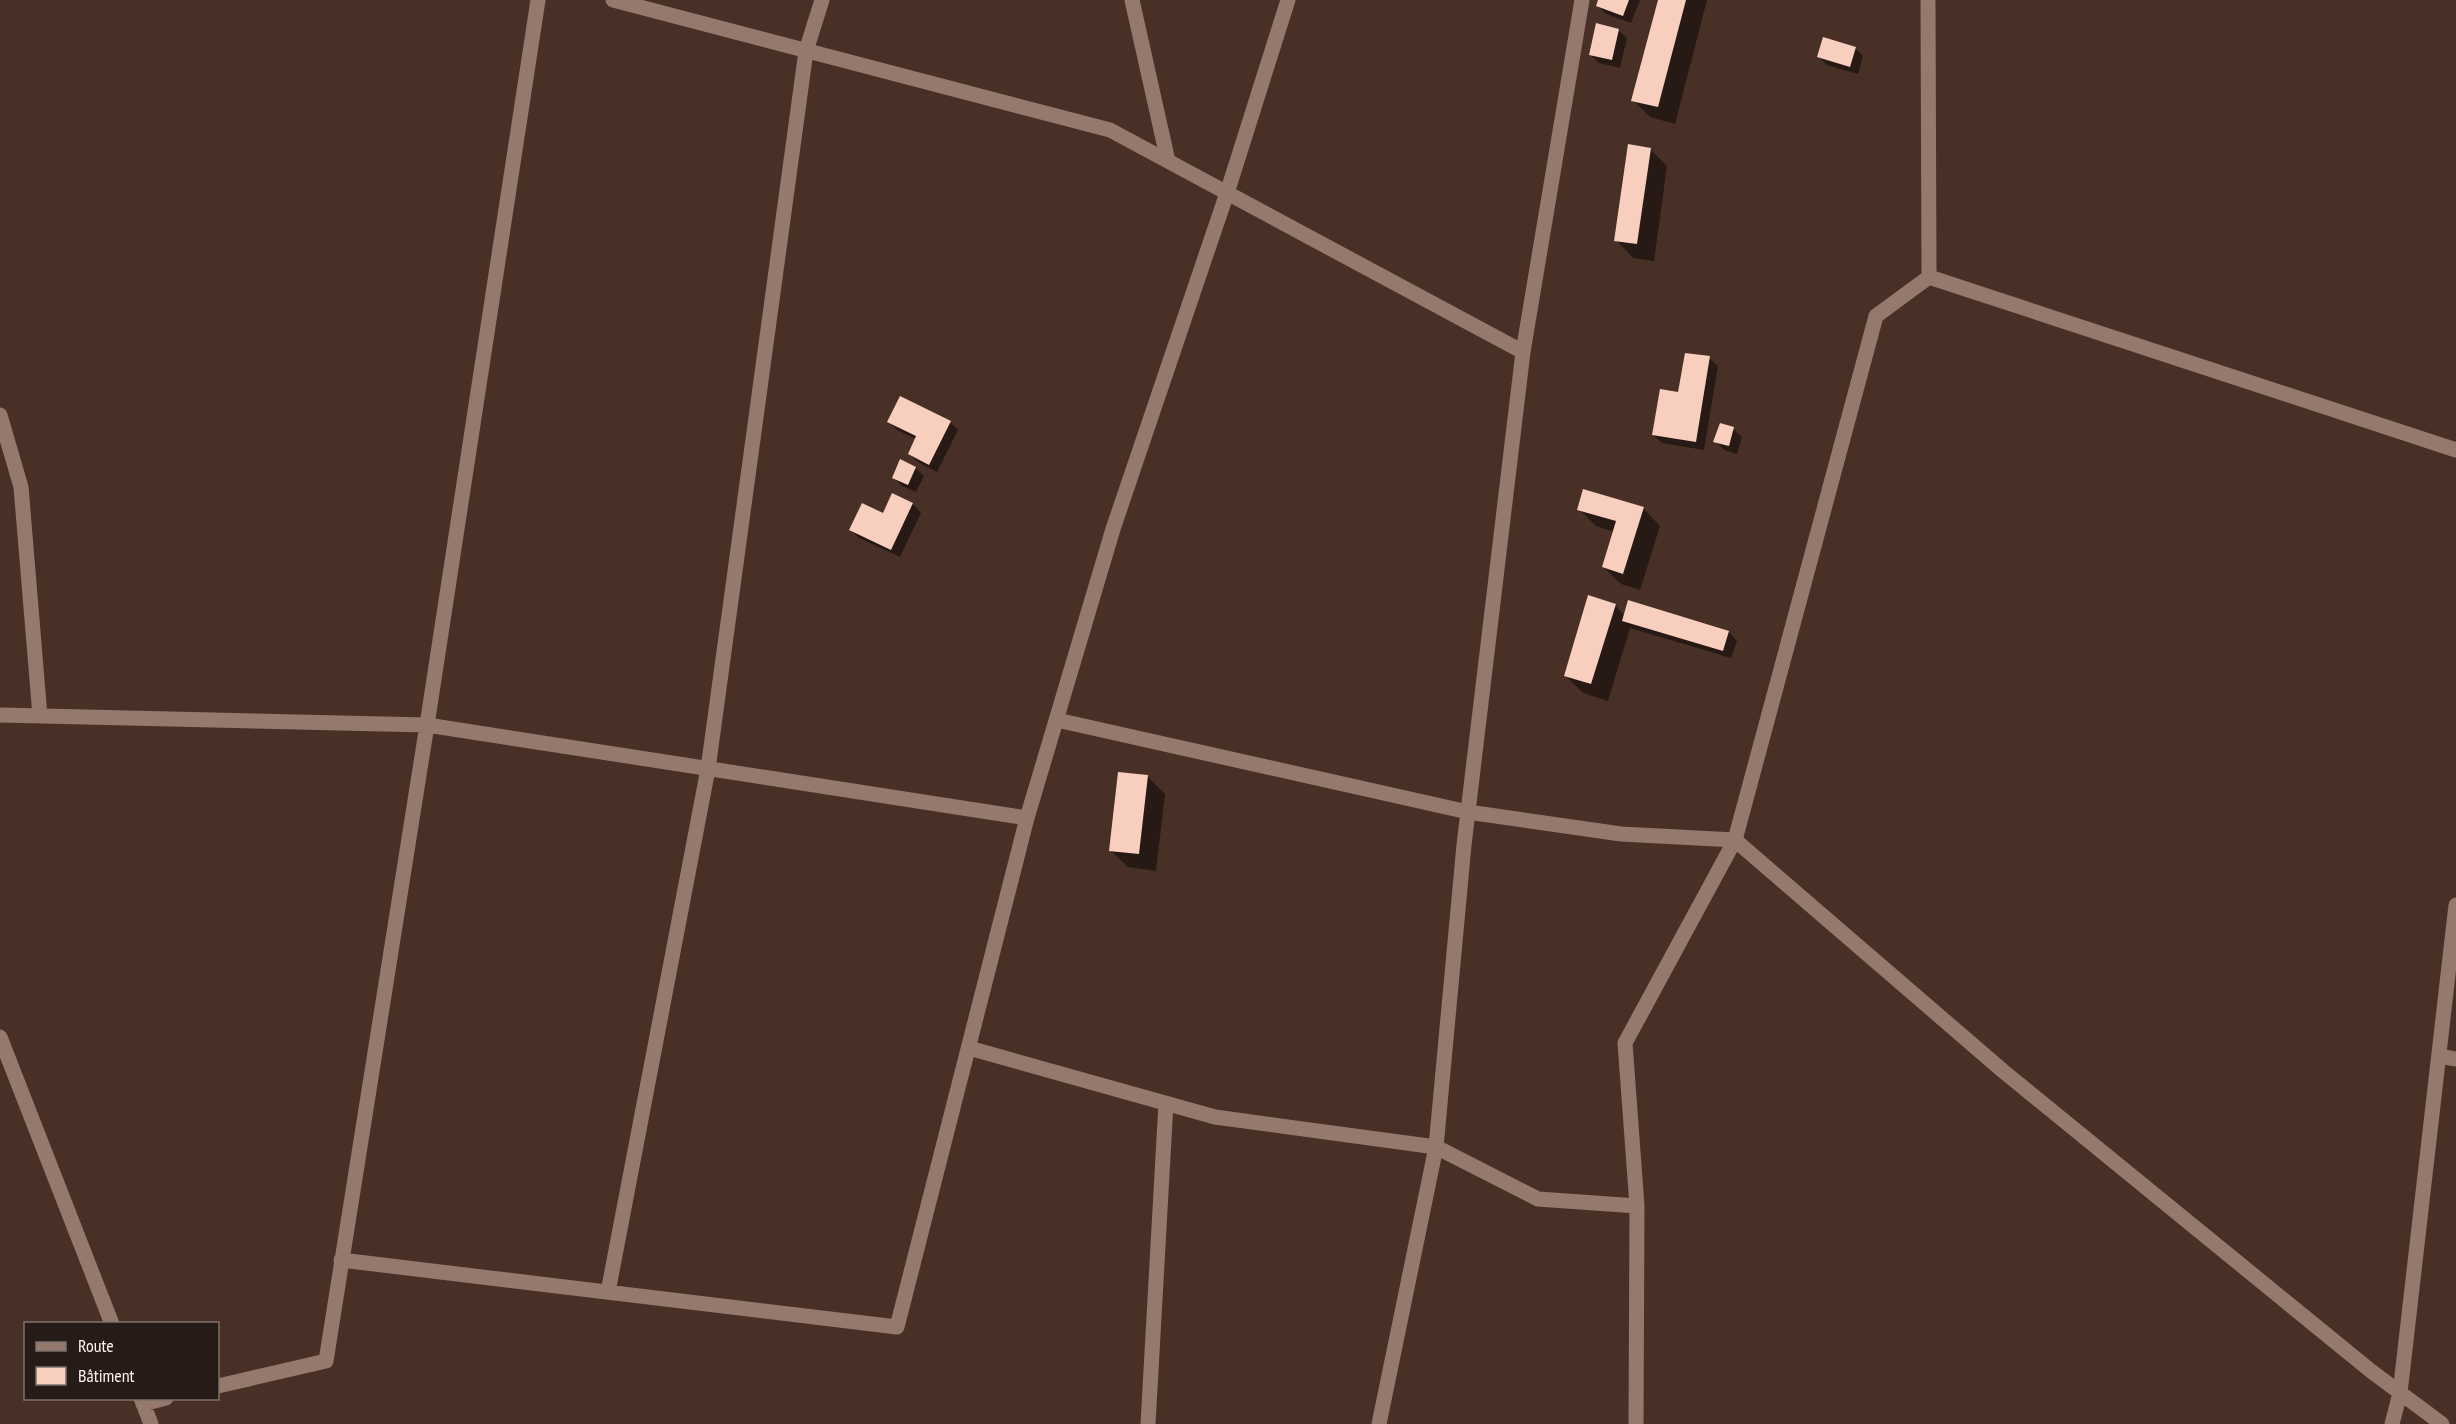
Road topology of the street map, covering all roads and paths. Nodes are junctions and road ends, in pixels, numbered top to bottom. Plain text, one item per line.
1 (538, 0) edge
2 (613, 0) edge
3 (822, 0) edge
4 (1132, 0) edge
5 (1288, 0) edge
6 (1582, 0) edge
7 (1928, 0) edge
8 (806, 51) junction
9 (1168, 161) junction
10 (1227, 193) junction
11 (1929, 277) junction
12 (1523, 352) junction
13 (0, 415) edge
14 (2456, 450) edge
15 (0, 714) edge
16 (40, 716) junction
17 (1057, 720) junction
18 (427, 725) junction
19 (708, 769) junction
20 (1468, 812) junction
21 (1027, 818) junction
22 (1734, 840) junction
23 (2456, 905) edge
24 (0, 1037) edge
25 (969, 1048) junction
26 (2439, 1056) junction
27 (2456, 1059) edge
28 (1166, 1103) junction
29 (1436, 1147) junction
30 (1637, 1206) junction
31 (341, 1260) junction
32 (608, 1292) junction
33 (112, 1322) edge
34 (219, 1386) edge
35 (2400, 1393) junction
36 (142, 1401) edge
37 (151, 1424) edge
38 (1148, 1424) edge
39 (1379, 1424) edge
40 (1636, 1424) edge
41 (2392, 1424) edge
42 (2442, 1424) edge

1 - 18 street
2 - 8 street
3 - 8 street
4 - 9 street
5 - 10 street
6 - 12 street
7 - 11 street
8 - 9 street
8 - 19 street
9 - 10 street
10 - 12 street
10 - 17 street
11 - 14 street
11 - 22 street
12 - 20 street
13 - 16 street
15 - 16 street
16 - 18 street
17 - 20 street
17 - 21 street
18 - 19 street
18 - 31 street
19 - 21 street
19 - 32 street
20 - 22 street
20 - 29 street
21 - 25 street
22 - 30 street
22 - 35 street
23 - 26 street
24 - 33 street
25 - 28 street
25 - 32 street
26 - 27 street
26 - 35 street
28 - 29 street
28 - 38 street
29 - 30 street
29 - 39 street
30 - 40 street
31 - 32 street
31 - 34 street
35 - 41 street
35 - 42 street
36 - 37 street

